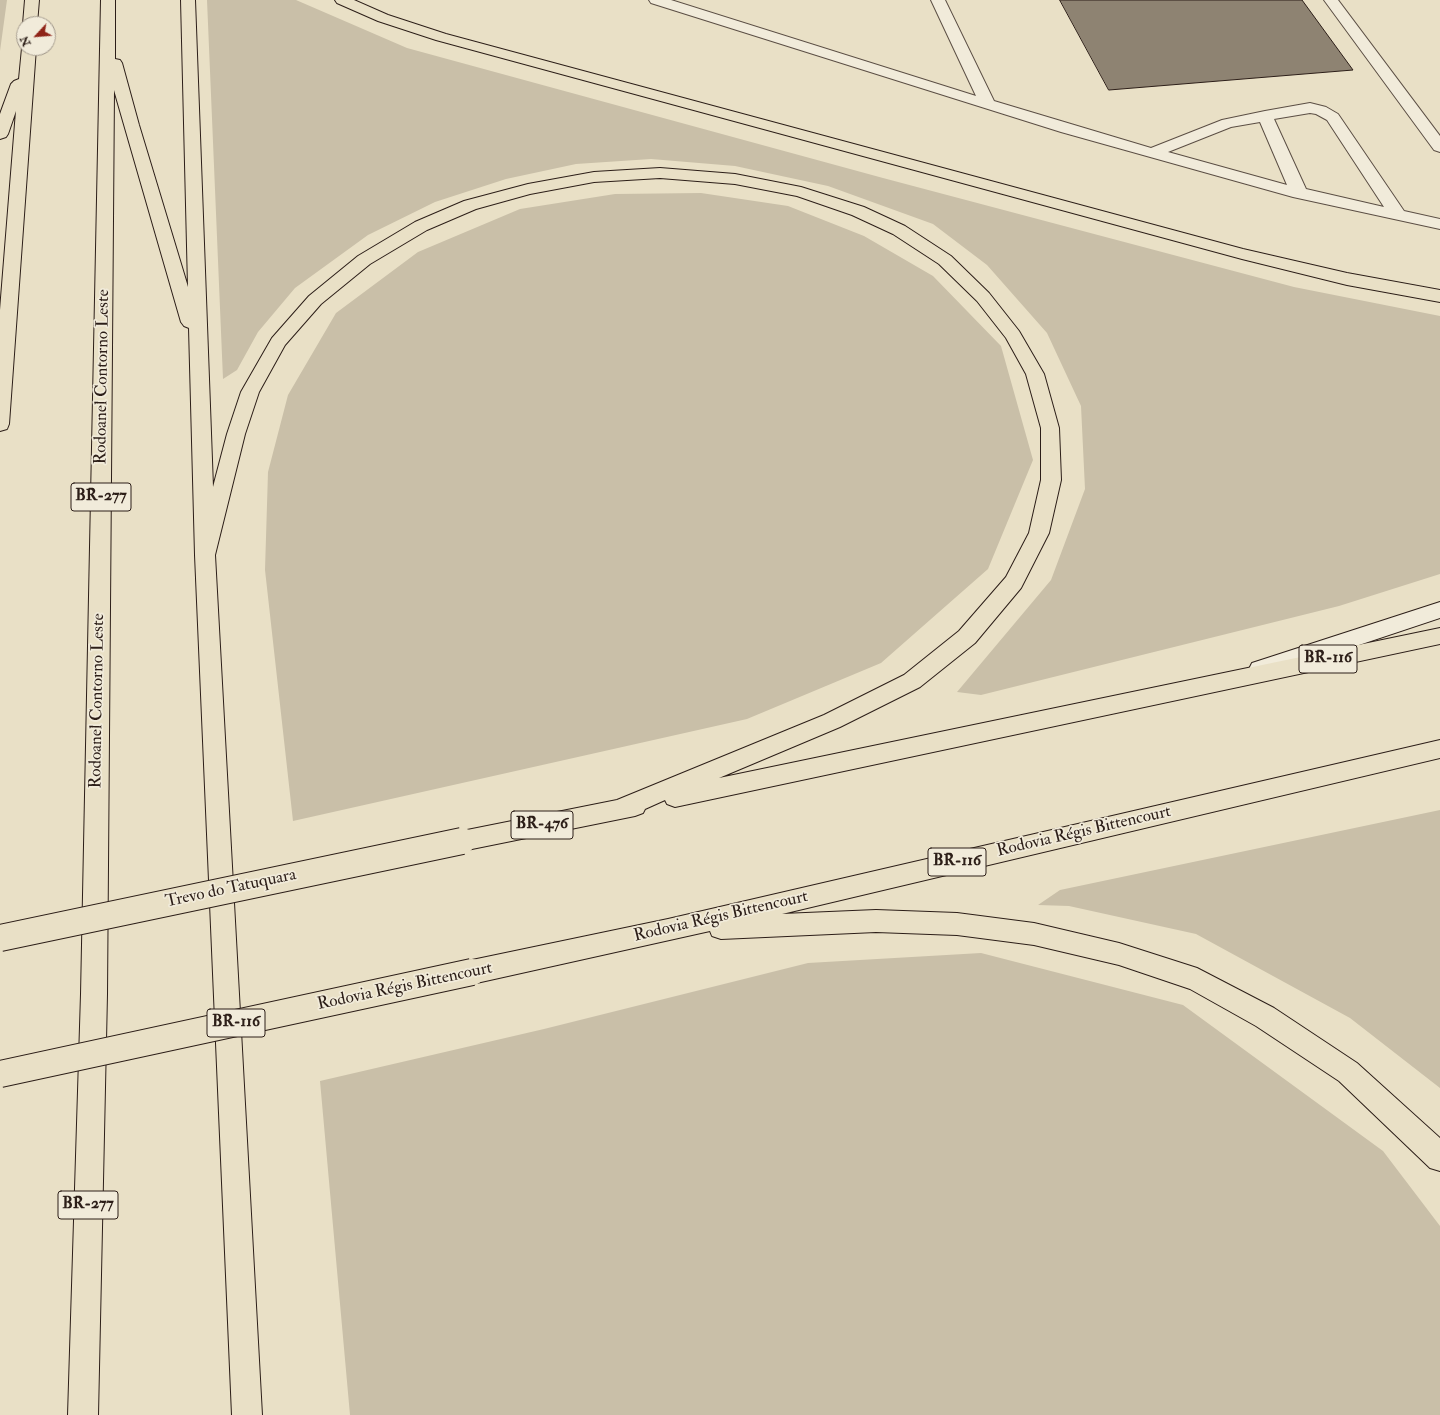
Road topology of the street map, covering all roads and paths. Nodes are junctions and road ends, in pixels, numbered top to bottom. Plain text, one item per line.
1 (32, 0) edge
2 (108, 0) edge
3 (188, 0) edge
4 (342, 0) edge
5 (656, 0) edge
6 (938, 0) edge
7 (1331, 0) edge
8 (31, 16) edge
9 (108, 36) junction
10 (28, 56) edge
11 (27, 65) junction
12 (988, 104) junction
13 (1264, 116) junction
14 (0, 134) edge
15 (1440, 147) edge
16 (1152, 153) junction
17 (1299, 193) junction
18 (1398, 215) junction
19 (1440, 224) edge
20 (1440, 296) edge
21 (198, 350) junction
22 (0, 424) edge
23 (205, 555) junction
24 (1440, 610) edge
25 (1440, 636) edge
26 (1216, 683) junction
27 (1440, 749) edge
28 (622, 808) junction
29 (668, 930) junction
30 (0, 938) edge
31 (0, 1074) edge
32 (1440, 1158) edge
33 (83, 1415) edge
34 (247, 1415) edge

1 - 8 highway
2 - 9 highway, Rodoanel Contorno Leste / BR-277
3 - 21 highway
4 - 20 highway
5 - 12 main road
6 - 12 main road
7 - 15 main road
9 - 21 highway
9 - 33 highway, Rodoanel Contorno Leste / BR-277
10 - 11 highway
11 - 14 highway
11 - 22 highway
12 - 16 main road
13 - 16 main road
13 - 17 main road
13 - 18 main road
16 - 17 main road
17 - 18 main road
18 - 19 main road
21 - 23 highway
23 - 28 highway
23 - 34 highway
24 - 26 main road, BR-116
25 - 26 highway, BR-116
26 - 28 highway, BR-116
27 - 29 highway, Rodovia Régis Bittencourt / BR-116
28 - 30 highway, Trevo do Tatuquara / BR-476, bridge
29 - 31 highway, Rodovia Régis Bittencourt / BR-116, bridge
29 - 32 highway

